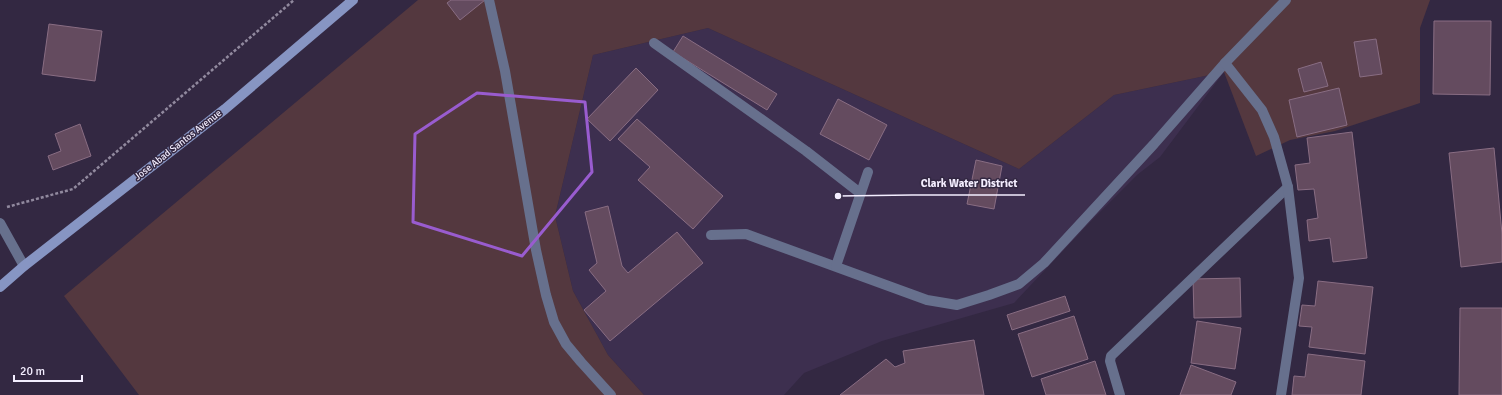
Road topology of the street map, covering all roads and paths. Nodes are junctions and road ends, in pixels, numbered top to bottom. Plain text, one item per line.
1 (294, 0) edge
2 (353, 0) edge
3 (489, 0) edge
4 (1286, 0) edge
5 (654, 43) dead end
6 (1225, 63) junction
7 (868, 172) dead end
8 (1288, 187) junction
9 (860, 193) junction
10 (0, 209) edge
11 (0, 223) edge
12 (711, 235) dead end
13 (24, 266) junction
14 (836, 266) junction
15 (0, 287) edge
16 (611, 395) edge
17 (1120, 395) edge
18 (1280, 395) edge

1 - 10 path
2 - 13 main road, Jose Abad Santos Avenue
3 - 16 street
4 - 6 street
5 - 9 street
6 - 8 street
6 - 14 street
7 - 9 street
8 - 17 street
8 - 18 street
9 - 14 street
11 - 13 street
12 - 14 street
13 - 15 main road, Jose Abad Santos Avenue

